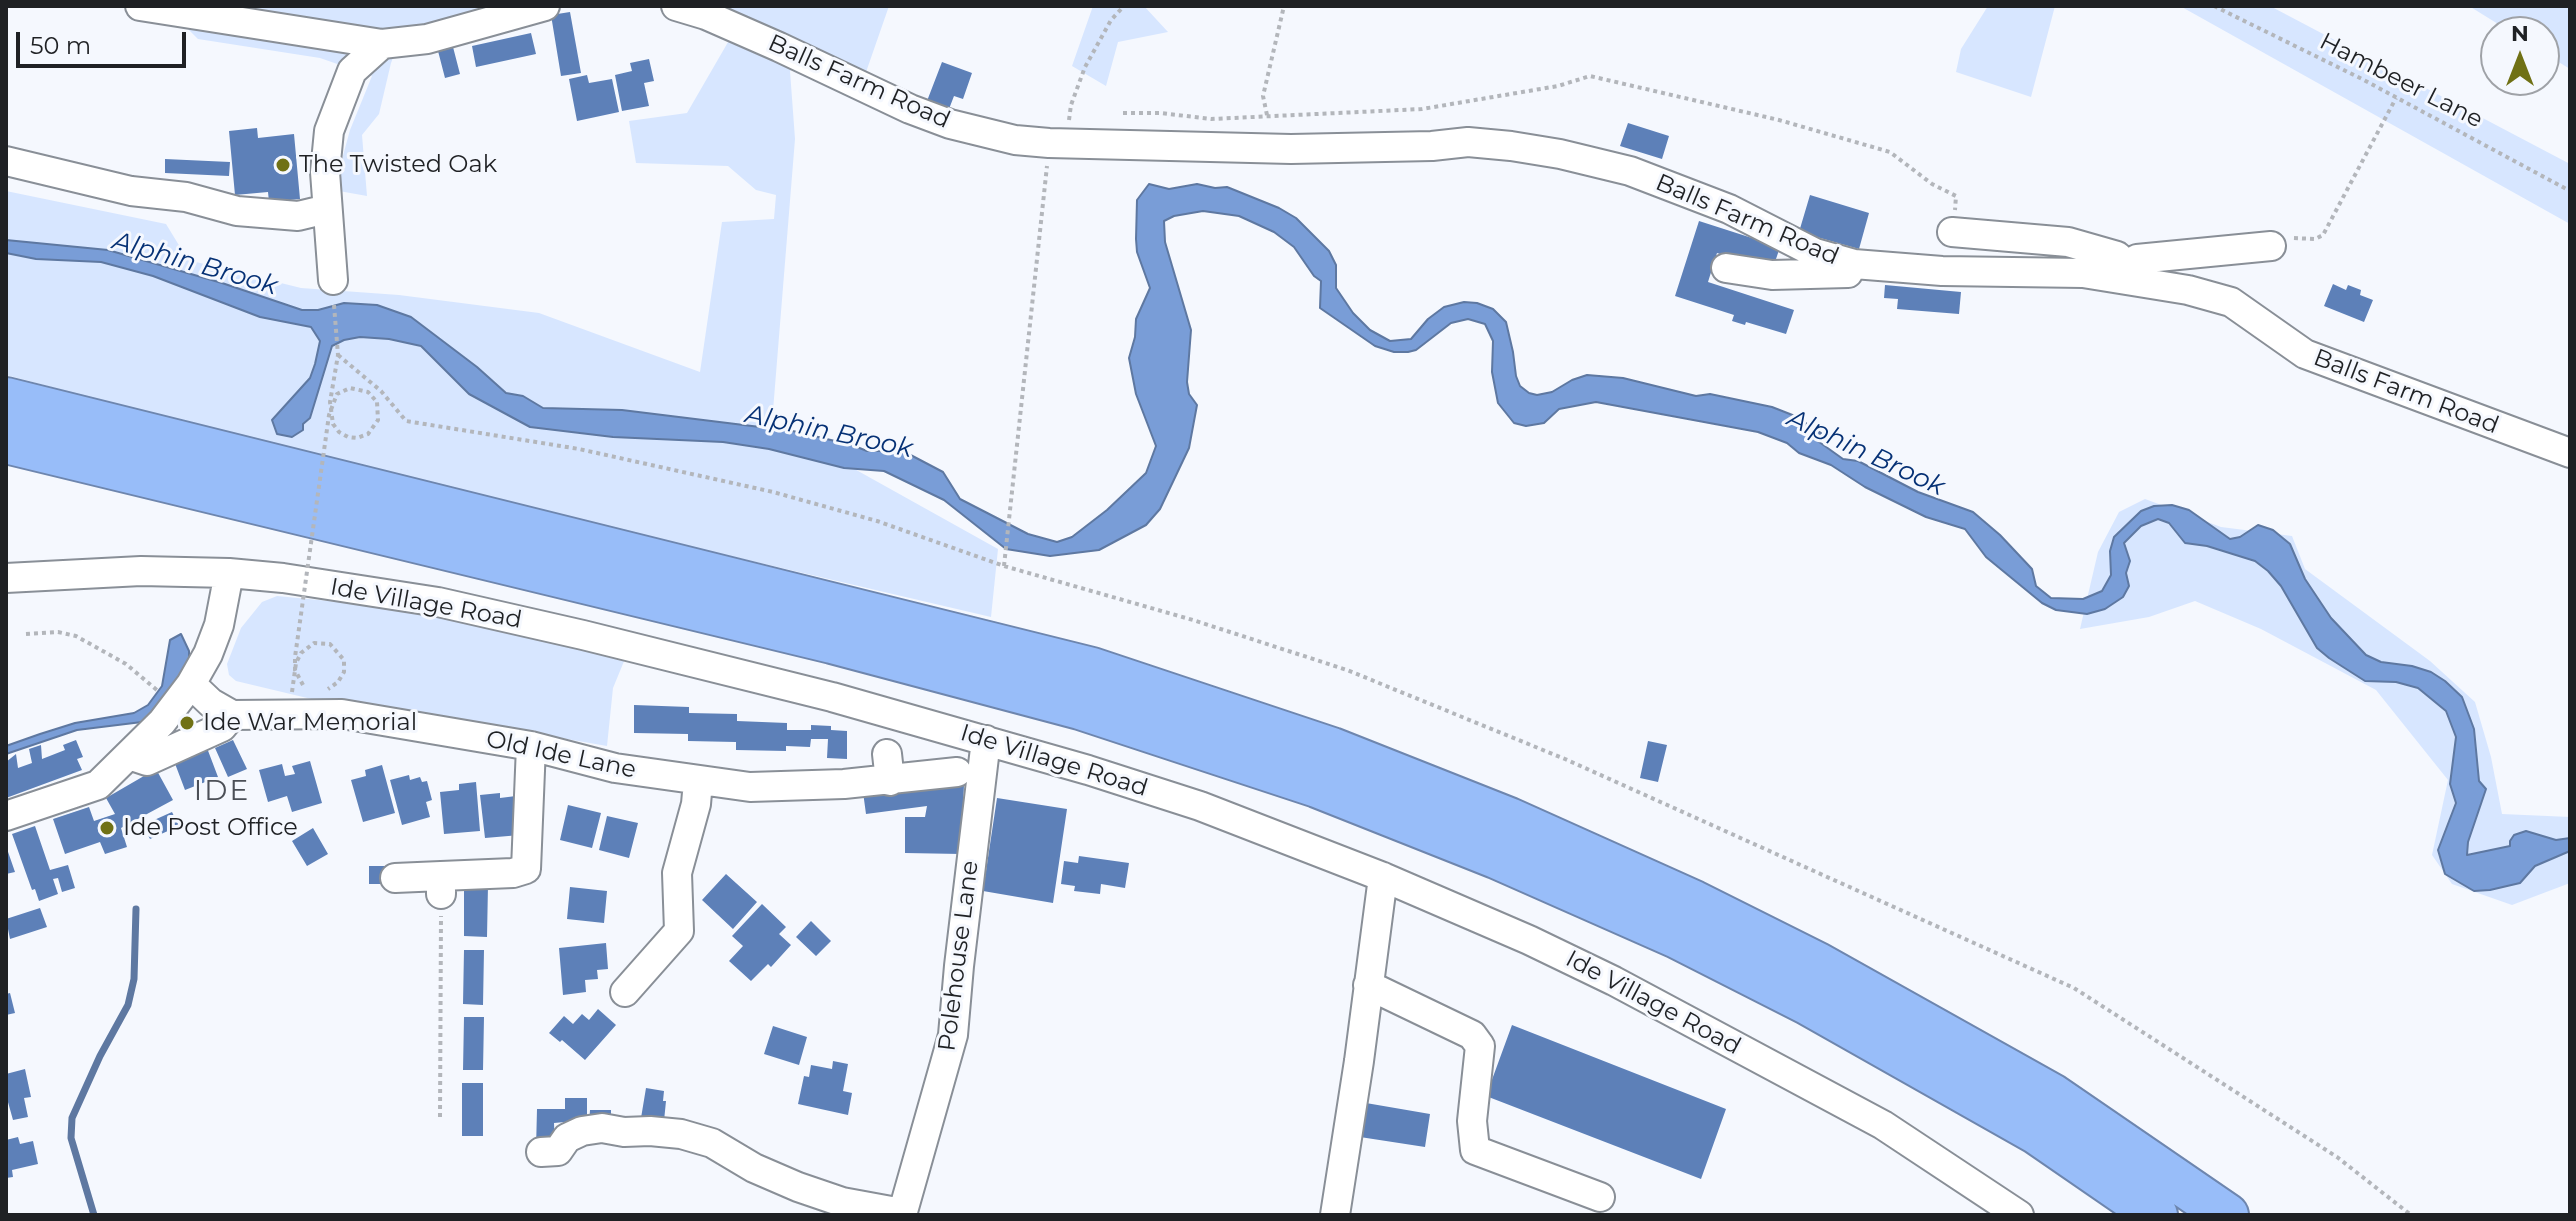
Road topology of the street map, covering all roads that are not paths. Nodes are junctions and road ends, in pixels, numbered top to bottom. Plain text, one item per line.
1 (545, 6) edge
2 (676, 6) edge
3 (151, 7) edge
4 (336, 36) junction
5 (382, 44) junction
6 (352, 71) junction
7 (6, 161) edge
8 (327, 209) junction
9 (1952, 232) road end
10 (2271, 246) dead end
11 (1866, 264) junction
12 (1726, 268) dead end
13 (2123, 272) junction
14 (333, 292) road end
15 (6, 399) edge
16 (6, 442) edge
17 (2570, 453) edge
18 (229, 573) junction
19 (6, 578) edge
20 (191, 684) junction
21 (232, 715) junction
22 (986, 740) junction
23 (531, 746) junction
24 (129, 755) junction
25 (957, 772) dead end
26 (698, 781) junction
27 (6, 816) edge
28 (1383, 877) junction
29 (395, 878) dead end
30 (1368, 985) junction
31 (625, 992) dead end
32 (541, 1152) dead end
33 (1600, 1197) dead end
34 (902, 1214) edge
35 (1335, 1215) edge
36 (2019, 1215) edge
37 (2156, 1215) edge
38 (2227, 1215) edge

1 - 5 street
2 - 11 street, Balls Farm Road
3 - 4 street
4 - 5 street
4 - 6 street
5 - 6 street
6 - 8 street
7 - 8 street
8 - 14 street
9 - 13 street
10 - 13 street
11 - 12 street
11 - 13 street, Balls Farm Road
13 - 17 street, Balls Farm Road
15 - 38 highway
16 - 37 highway
18 - 19 street, Ide Village Road
18 - 20 street
18 - 22 street, Ide Village Road
20 - 21 street
20 - 24 street
21 - 23 street, Old Ide Lane
21 - 24 street
22 - 28 street, Ide Village Road
22 - 34 street, Polehouse Lane
23 - 26 street, Old Ide Lane
23 - 29 street
24 - 27 street
25 - 26 street, Old Ide Lane
26 - 31 street
28 - 30 street
28 - 36 street, Ide Village Road
30 - 33 street
30 - 35 street
32 - 34 street

